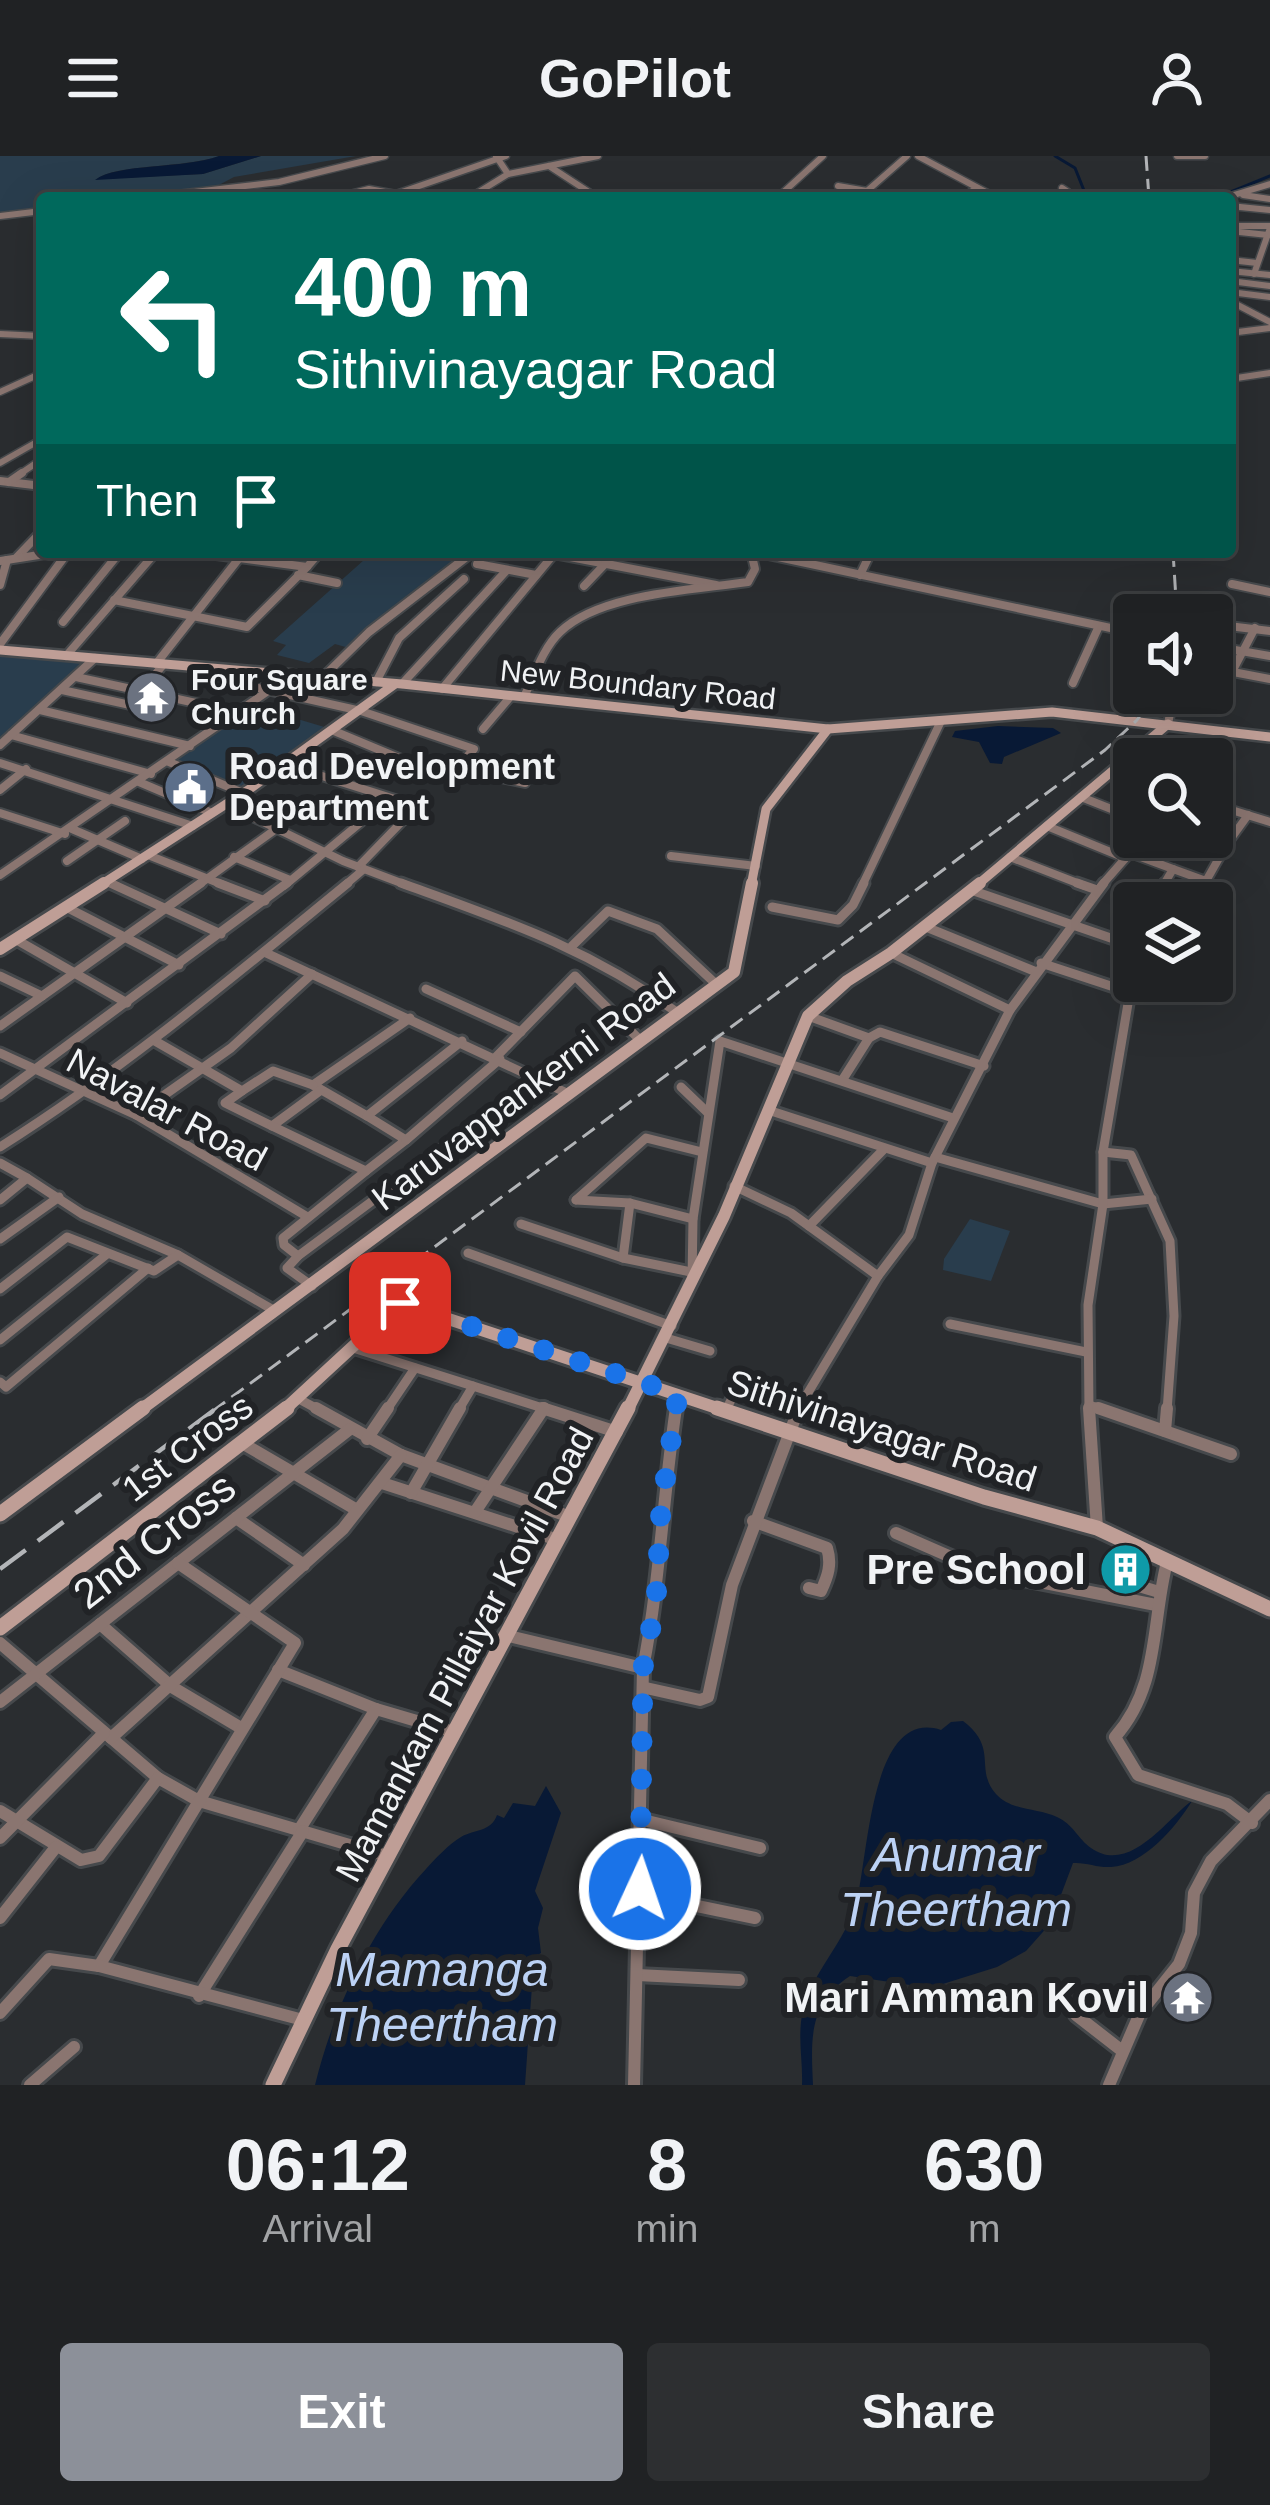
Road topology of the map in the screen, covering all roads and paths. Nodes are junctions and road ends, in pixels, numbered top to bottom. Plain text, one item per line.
1 (386, 156) edge
2 (598, 156) edge
3 (823, 156) edge
4 (908, 156) edge
5 (918, 156) edge
6 (1177, 156) edge
7 (1205, 156) edge
8 (500, 157) edge
9 (549, 166) junction
10 (508, 174) junction
11 (838, 186) dead end
12 (1269, 186) edge
13 (977, 188) junction
14 (1062, 188) dead end
15 (866, 191) joint
16 (194, 192) edge
17 (401, 192) edge
18 (479, 192) edge
19 (589, 192) edge
20 (783, 192) edge
21 (971, 192) edge
22 (985, 192) edge
23 (1068, 192) edge
24 (1238, 195) joint
25 (1270, 199) edge
26 (1236, 206) edge
27 (1249, 207) junction
28 (1270, 210) edge
29 (36, 213) edge
30 (0, 216) edge
31 (1242, 224) junction
32 (1236, 226) edge
33 (1236, 228) edge
34 (1269, 230) edge
35 (1236, 260) edge
36 (1270, 260) edge
37 (1258, 261) junction
38 (1236, 272) edge
39 (1254, 274) junction
40 (1270, 275) edge
41 (1236, 282) edge
42 (1270, 286) edge
43 (1236, 296) edge
44 (1270, 300) edge
45 (1236, 301) edge
46 (1236, 325) edge
47 (1270, 325) edge
48 (1249, 330) junction
49 (1236, 332) edge
50 (0, 334) edge
51 (36, 336) edge
52 (1270, 374) edge
53 (36, 376) edge
54 (1236, 378) edge
55 (26, 381) junction
56 (36, 383) edge
57 (0, 392) edge
58 (36, 442) edge
59 (14, 455) junction
60 (36, 458) edge
61 (0, 459) edge
62 (36, 463) edge
63 (4, 482) edge
64 (36, 485) edge
65 (36, 536) edge
66 (64, 558) edge
67 (115, 558) edge
68 (151, 558) edge
69 (242, 558) edge
70 (255, 558) edge
71 (315, 558) edge
72 (465, 558) edge
73 (548, 558) edge
74 (583, 558) edge
75 (754, 558) edge
76 (780, 558) edge
77 (868, 558) edge
78 (8, 560) edge
79 (477, 564) dead end
80 (605, 564) junction
81 (307, 567) junction
82 (506, 571) junction
83 (445, 574) junction
84 (298, 575) junction
85 (536, 575) junction
86 (860, 575) junction
87 (464, 579) junction
88 (588, 581) dead end
89 (1, 582) edge
90 (337, 583) dead end
91 (1232, 584) dead end
92 (492, 585) junction
93 (722, 586) junction
94 (1270, 592) edge
95 (114, 600) junction
96 (191, 618) junction
97 (63, 622) dead end
98 (1099, 626) junction
99 (1233, 626) edge
100 (1113, 628) edge
101 (1255, 628) junction
102 (1270, 631) edge
103 (0, 647) edge
104 (1233, 649) edge
105 (1244, 651) junction
106 (66, 656) junction
107 (1270, 656) edge
108 (94, 658) junction
109 (160, 664) junction
110 (1233, 670) edge
111 (1233, 672) edge
112 (279, 676) junction
113 (76, 677) junction
114 (322, 678) junction
115 (1270, 679) edge
116 (376, 682) junction
117 (1073, 683) dead end
118 (398, 684) junction
119 (245, 685) dead end
120 (442, 689) junction
121 (62, 690) junction
122 (266, 690) junction
123 (141, 691) junction
124 (517, 696) junction
125 (128, 705) junction
126 (219, 708) dead end
127 (40, 710) junction
128 (153, 710) dead end
129 (361, 711) junction
130 (1170, 714) edge
131 (941, 721) junction
132 (1168, 724) junction
133 (106, 726) junction
134 (197, 727) dead end
135 (828, 728) junction
136 (483, 730) dead end
137 (212, 731) junction
138 (334, 731) junction
139 (11, 735) junction
140 (1270, 737) edge
141 (0, 744) edge
142 (190, 746) junction
143 (169, 762) junction
144 (0, 763) edge
145 (284, 764) junction
146 (456, 769) junction
147 (26, 770) junction
148 (1110, 773) junction
149 (151, 774) junction
150 (1113, 774) edge
151 (139, 782) junction
152 (525, 783) dead end
153 (0, 790) edge
154 (243, 793) junction
155 (1082, 797) junction
156 (116, 798) junction
157 (389, 800) junction
158 (226, 804) junction
159 (1113, 810) edge
160 (1233, 810) edge
161 (0, 813) edge
162 (212, 813) junction
163 (1248, 815) junction
164 (125, 821) dead end
165 (1270, 822) edge
166 (193, 826) junction
167 (1047, 826) junction
168 (276, 829) junction
169 (69, 831) junction
170 (1233, 836) edge
171 (98, 840) junction
172 (1113, 850) edge
173 (325, 854) junction
174 (671, 856) dead end
175 (145, 857) junction
176 (234, 857) junction
177 (1010, 857) junction
178 (1124, 858) edge
179 (1137, 858) edge
180 (1219, 858) edge
181 (68, 861) dead end
182 (756, 866) junction
183 (361, 868) junction
184 (1172, 869) junction
185 (3, 870) edge
186 (206, 878) junction
187 (291, 880) junction
188 (107, 881) junction
189 (1164, 882) edge
190 (971, 890) junction
191 (1097, 890) junction
192 (265, 901) junction
193 (66, 907) junction
194 (166, 908) junction
195 (772, 908) dead end
196 (1070, 926) junction
197 (926, 927) junction
198 (221, 934) junction
199 (125, 937) junction
200 (15, 939) junction
201 (1113, 939) edge
202 (572, 946) junction
203 (0, 949) edge
204 (264, 952) junction
205 (892, 953) junction
206 (179, 965) junction
207 (1037, 967) junction
208 (74, 972) junction
209 (312, 974) junction
210 (0, 976) edge
211 (717, 985) junction
212 (1113, 988) edge
213 (426, 989) dead end
214 (42, 996) junction
215 (1127, 1002) edge
216 (127, 1004) junction
217 (1010, 1010) junction
218 (678, 1013) junction
219 (808, 1016) junction
220 (410, 1018) junction
221 (0, 1026) edge
222 (521, 1032) junction
223 (869, 1038) junction
224 (154, 1041) junction
225 (462, 1041) junction
226 (641, 1041) junction
227 (0, 1053) edge
228 (498, 1058) junction
229 (787, 1061) junction
230 (983, 1066) junction
231 (203, 1068) junction
232 (36, 1070) junction
233 (537, 1079) junction
234 (843, 1079) junction
235 (681, 1087) dead end
236 (317, 1088) junction
237 (242, 1091) junction
238 (86, 1093) junction
239 (571, 1094) junction
240 (0, 1095) edge
241 (768, 1110) junction
242 (707, 1112) junction
243 (136, 1115) junction
244 (368, 1116) junction
245 (953, 1118) junction
246 (272, 1126) junction
247 (406, 1141) junction
248 (0, 1148) edge
249 (884, 1149) junction
250 (702, 1152) junction
251 (1103, 1152) junction
252 (934, 1160) junction
253 (0, 1163) edge
254 (366, 1171) junction
255 (27, 1178) junction
256 (734, 1186) junction
257 (59, 1197) junction
258 (1152, 1198) junction
259 (0, 1200) edge
260 (630, 1203) junction
261 (1103, 1204) junction
262 (306, 1216) junction
263 (693, 1219) junction
264 (521, 1224) dead end
265 (809, 1226) junction
266 (0, 1239) edge
267 (468, 1253) dead end
268 (107, 1254) junction
269 (178, 1256) junction
270 (298, 1256) junction
271 (623, 1258) junction
272 (148, 1268) junction
273 (878, 1276) junction
274 (691, 1277) junction
275 (312, 1286) junction
276 (0, 1289) edge
277 (400, 1303) joint
278 (275, 1311) junction
279 (950, 1324) dead end
280 (669, 1332) junction
281 (0, 1340) edge
282 (353, 1348) junction
283 (710, 1351) dead end
284 (1086, 1352) junction
285 (415, 1368) junction
286 (740, 1380) dead end
287 (0, 1382) edge
288 (642, 1382) junction
289 (473, 1386) junction
290 (678, 1394) junction
291 (299, 1399) junction
292 (1089, 1405) junction
293 (544, 1408) junction
294 (726, 1410) junction
295 (350, 1429) junction
296 (1165, 1431) junction
297 (617, 1432) junction
298 (789, 1432) junction
299 (367, 1439) junction
300 (242, 1443) junction
301 (1231, 1454) dead end
302 (401, 1455) junction
303 (428, 1465) junction
304 (293, 1472) junction
305 (382, 1483) junction
306 (491, 1486) junction
307 (411, 1492) junction
308 (358, 1510) junction
309 (476, 1512) junction
310 (0, 1514) edge
311 (570, 1517) junction
312 (236, 1518) junction
313 (753, 1521) junction
314 (1097, 1528) junction
315 (896, 1533) dead end
316 (558, 1540) junction
317 (1129, 1544) junction
318 (1167, 1562) junction
319 (178, 1563) junction
320 (304, 1565) junction
321 (1135, 1586) junction
322 (809, 1588) dead end
323 (1157, 1598) junction
324 (1270, 1610) edge
325 (249, 1614) junction
326 (100, 1624) junction
327 (0, 1628) edge
328 (509, 1636) junction
329 (0, 1643) edge
330 (643, 1668) junction
331 (278, 1670) junction
332 (34, 1676) junction
333 (172, 1687) junction
334 (646, 1688) junction
335 (0, 1702) edge
336 (376, 1709) junction
337 (241, 1727) junction
338 (458, 1733) junction
339 (108, 1736) junction
340 (158, 1778) junction
341 (199, 1802) junction
342 (1269, 1802) edge
343 (0, 1811) edge
344 (643, 1820) junction
345 (17, 1822) junction
346 (1252, 1823) junction
347 (301, 1831) junction
348 (0, 1838) edge
349 (56, 1846) junction
350 (760, 1848) dead end
351 (390, 1857) junction
352 (639, 1894) junction
353 (0, 1918) edge
354 (754, 1918) dead end
355 (99, 1966) junction
356 (637, 1975) junction
357 (739, 1980) dead end
358 (199, 1996) junction
359 (0, 2013) edge
360 (1076, 2015) dead end
361 (303, 2020) junction
362 (74, 2047) dead end
363 (1121, 2050) junction
364 (30, 2085) edge
365 (273, 2085) edge
366 (634, 2085) edge
367 (1109, 2085) edge

1 - 16 street
2 - 9 street
3 - 20 street
4 - 15 street
5 - 13 street
6 - 7 street
8 - 10 street
8 - 17 street
9 - 10 street
9 - 19 street
10 - 18 street
11 - 15 street
12 - 24 street
13 - 21 street
13 - 22 street
14 - 23 street
24 - 25 street
26 - 27 street
27 - 28 street
27 - 31 street
29 - 30 street
31 - 32 street
31 - 34 street
33 - 34 street
34 - 37 street
35 - 37 street
36 - 37 street
37 - 39 street
38 - 39 street
39 - 40 street
41 - 42 street
43 - 44 street
45 - 47 street
46 - 48 street
47 - 48 street
48 - 49 street
50 - 51 street
52 - 54 street
53 - 55 street
55 - 56 street
55 - 57 street
58 - 59 street
59 - 60 street
59 - 61 street
62 - 63 street
63 - 64 street
65 - 78 street
66 - 103 street
67 - 97 street
68 - 95 street
69 - 96 street
70 - 81 street
71 - 81 street
72 - 83 street
73 - 85 street
74 - 80 street
75 - 93 street
76 - 86 street
77 - 86 street
78 - 89 street
79 - 82 street
80 - 88 street
80 - 93 street
81 - 84 street
82 - 85 street
82 - 92 street
83 - 87 street
83 - 114 street
84 - 90 street
84 - 96 street
85 - 120 street
86 - 98 street
87 - 92 street
87 - 116 street
91 - 94 street
92 - 118 street
93 - 124 street
95 - 96 street
95 - 106 street
96 - 109 street
98 - 100 street
98 - 117 street
99 - 101 street
101 - 102 street
101 - 105 street
103 - 106 street, New Boundary Road
104 - 105 street
105 - 107 street
105 - 110 street
106 - 108 street, New Boundary Road
108 - 109 street, New Boundary Road
108 - 113 street
109 - 112 street, New Boundary Road
109 - 123 street
111 - 115 street
112 - 114 street, New Boundary Road
112 - 122 street
113 - 121 street
113 - 123 street
114 - 116 street, New Boundary Road
116 - 118 street, New Boundary Road
118 - 120 street, New Boundary Road
118 - 129 street
119 - 122 street
120 - 124 street, New Boundary Road
121 - 125 street
121 - 127 street
122 - 129 street
122 - 137 street
123 - 125 street
123 - 126 street
124 - 135 street, New Boundary Road
124 - 136 street
125 - 128 street
125 - 133 street
127 - 133 street
127 - 139 street
129 - 138 street
129 - 146 street
130 - 132 street
131 - 132 street, New Boundary Road
131 - 135 street, New Boundary Road
131 - 195 street
132 - 140 street, New Boundary Road
132 - 148 street, Mamankam Pillaiyar Kovil Road
133 - 142 street
134 - 137 street
135 - 182 street
137 - 142 street
138 - 145 street
138 - 146 street
139 - 141 street
139 - 149 street
142 - 143 street
143 - 149 street
143 - 154 street
144 - 147 street
145 - 154 street
145 - 157 street
146 - 152 street
147 - 153 street
147 - 156 street
148 - 150 street
148 - 155 street, Mamankam Pillaiyar Kovil Road
149 - 151 street
151 - 156 street
151 - 162 street
154 - 158 street
155 - 159 street
155 - 167 street, Mamankam Pillaiyar Kovil Road
156 - 166 street
156 - 169 street
157 - 173 street
157 - 183 street
158 - 162 street
158 - 168 street
160 - 163 street
161 - 169 street
162 - 166 street
163 - 165 street
163 - 170 street
164 - 171 street
166 - 175 street
167 - 172 street
167 - 177 street, Mamankam Pillaiyar Kovil Road
168 - 173 street
168 - 176 street
169 - 171 street
169 - 185 street
171 - 175 street
171 - 181 street
173 - 183 street
173 - 187 street
174 - 182 street
175 - 186 street
175 - 188 street
176 - 186 street
176 - 187 street
177 - 190 street, Mamankam Pillaiyar Kovil Road
177 - 191 street
178 - 191 street
179 - 184 street
180 - 184 street
182 - 211 street, Karuvappankerni Road
183 - 202 street
183 - 204 street
184 - 189 street
186 - 192 street
186 - 194 street
187 - 192 street
188 - 193 street
188 - 194 street
190 - 196 street
190 - 197 street, Mamankam Pillaiyar Kovil Road
191 - 196 street
192 - 198 street
193 - 199 street
193 - 200 street
194 - 198 street
194 - 199 street
196 - 201 street
196 - 207 street
197 - 205 street, Mamankam Pillaiyar Kovil Road
197 - 207 street
198 - 206 street
199 - 206 street
199 - 208 street
200 - 203 street
200 - 208 street
202 - 211 street
202 - 218 street
204 - 209 street
204 - 224 street
205 - 217 street
205 - 219 street, Mamankam Pillaiyar Kovil Road
206 - 216 street
207 - 212 street
207 - 217 street
208 - 214 street
208 - 216 street
209 - 220 street
209 - 231 street
210 - 214 street
211 - 218 street, Karuvappankerni Road
213 - 222 street
214 - 221 street
215 - 251 street
216 - 232 street
217 - 230 street
218 - 226 street, Karuvappankerni Road
219 - 223 street
219 - 229 street, Mamankam Pillaiyar Kovil Road
220 - 225 street
220 - 236 street
222 - 226 street
222 - 228 street
223 - 230 street
223 - 234 street
224 - 231 street
224 - 238 street
225 - 228 street
225 - 244 street
226 - 239 street, Karuvappankerni Road
227 - 232 street, Navalar Road
228 - 233 street
228 - 247 street
229 - 234 street
229 - 241 street, Mamankam Pillaiyar Kovil Road
229 - 242 street
230 - 245 street
231 - 237 street
231 - 243 street
232 - 238 street, Navalar Road
232 - 240 street
233 - 239 street
233 - 270 street
234 - 245 street
235 - 242 street
236 - 237 street
236 - 244 street
236 - 246 street
237 - 246 street
238 - 243 street, Navalar Road
238 - 248 street
239 - 275 street, Karuvappankerni Road
241 - 249 street
241 - 256 street, Mamankam Pillaiyar Kovil Road
242 - 250 street
243 - 262 street, Navalar Road
244 - 247 street
245 - 252 street
246 - 254 street
247 - 254 street
249 - 252 street
249 - 265 street
250 - 260 street
250 - 263 street
251 - 258 street
251 - 261 street
252 - 261 street
252 - 273 street
253 - 255 street
254 - 262 street
255 - 257 street
255 - 259 street
256 - 265 street
256 - 274 street, Mamankam Pillaiyar Kovil Road
257 - 266 street
257 - 269 street
258 - 261 street
258 - 296 street
260 - 263 street
260 - 271 street
261 - 284 street
262 - 270 street
263 - 274 street
264 - 271 street
265 - 273 street
267 - 280 street
268 - 272 street
268 - 276 street
268 - 281 street
269 - 272 street
269 - 278 street
270 - 275 street
271 - 274 street
272 - 287 street
273 - 298 street
274 - 280 street, Mamankam Pillaiyar Kovil Road
275 - 278 street, Karuvappankerni Road
277 - 282 street, 1st Cross
277 - 288 street, Sithivinayagar Road
278 - 310 street, Karuvappankerni Road
279 - 284 street
280 - 283 street
280 - 288 street, Mamankam Pillaiyar Kovil Road
282 - 285 street
282 - 291 street, 1st Cross
284 - 292 street
285 - 289 street
285 - 299 street
286 - 294 street
288 - 290 street, Sithivinayagar Road
288 - 297 street, Mamankam Pillaiyar Kovil Road
289 - 293 street
289 - 303 street
290 - 294 street, Sithivinayagar Road
290 - 330 street
291 - 295 street
291 - 300 street, 1st Cross
292 - 296 street
292 - 314 street
293 - 297 street
293 - 306 street
294 - 298 street, Sithivinayagar Road
295 - 299 street
295 - 304 street, 2nd Cross
296 - 301 street
297 - 311 street, Mamankam Pillaiyar Kovil Road
298 - 313 street
298 - 314 street, Sithivinayagar Road
299 - 302 street
300 - 304 street
300 - 327 street, 1st Cross
302 - 303 street
302 - 305 street
303 - 306 street
303 - 307 street
304 - 308 street
304 - 312 street, 2nd Cross
305 - 307 street
305 - 308 street
306 - 309 street
306 - 311 street
307 - 309 street
308 - 320 street
309 - 316 street
311 - 316 street, Mamankam Pillaiyar Kovil Road
312 - 319 street, 2nd Cross
312 - 320 street
313 - 322 street
313 - 334 street
314 - 317 street, Sithivinayagar Road
315 - 323 street
316 - 328 street, Mamankam Pillaiyar Kovil Road
317 - 318 street, Sithivinayagar Road
317 - 321 street
317 - 321 street
318 - 323 street
318 - 324 street, Sithivinayagar Road
319 - 325 street
319 - 326 street, 2nd Cross
320 - 325 street
321 - 323 street
323 - 346 street
325 - 331 street
325 - 333 street
326 - 332 street, 2nd Cross
326 - 333 street
328 - 330 street
328 - 338 street, Mamankam Pillaiyar Kovil Road
329 - 332 street
330 - 334 street
331 - 336 street
331 - 337 street
332 - 335 street, 2nd Cross
332 - 339 street
333 - 337 street
333 - 339 street
334 - 344 street
336 - 338 street
336 - 347 street
337 - 341 street
338 - 351 street, Mamankam Pillaiyar Kovil Road
339 - 340 street
339 - 345 street
340 - 341 street
340 - 349 street
341 - 347 street
341 - 355 street
342 - 346 street
343 - 345 street
344 - 350 street
344 - 352 street
345 - 348 street
345 - 349 street
346 - 363 street
347 - 351 street
347 - 358 street
349 - 353 street
351 - 361 street, Mamankam Pillaiyar Kovil Road
352 - 354 street
352 - 356 street
355 - 358 street
355 - 359 street
356 - 357 street
356 - 366 street
358 - 361 street
360 - 363 street
361 - 365 street, Mamankam Pillaiyar Kovil Road
362 - 364 street
363 - 367 street

